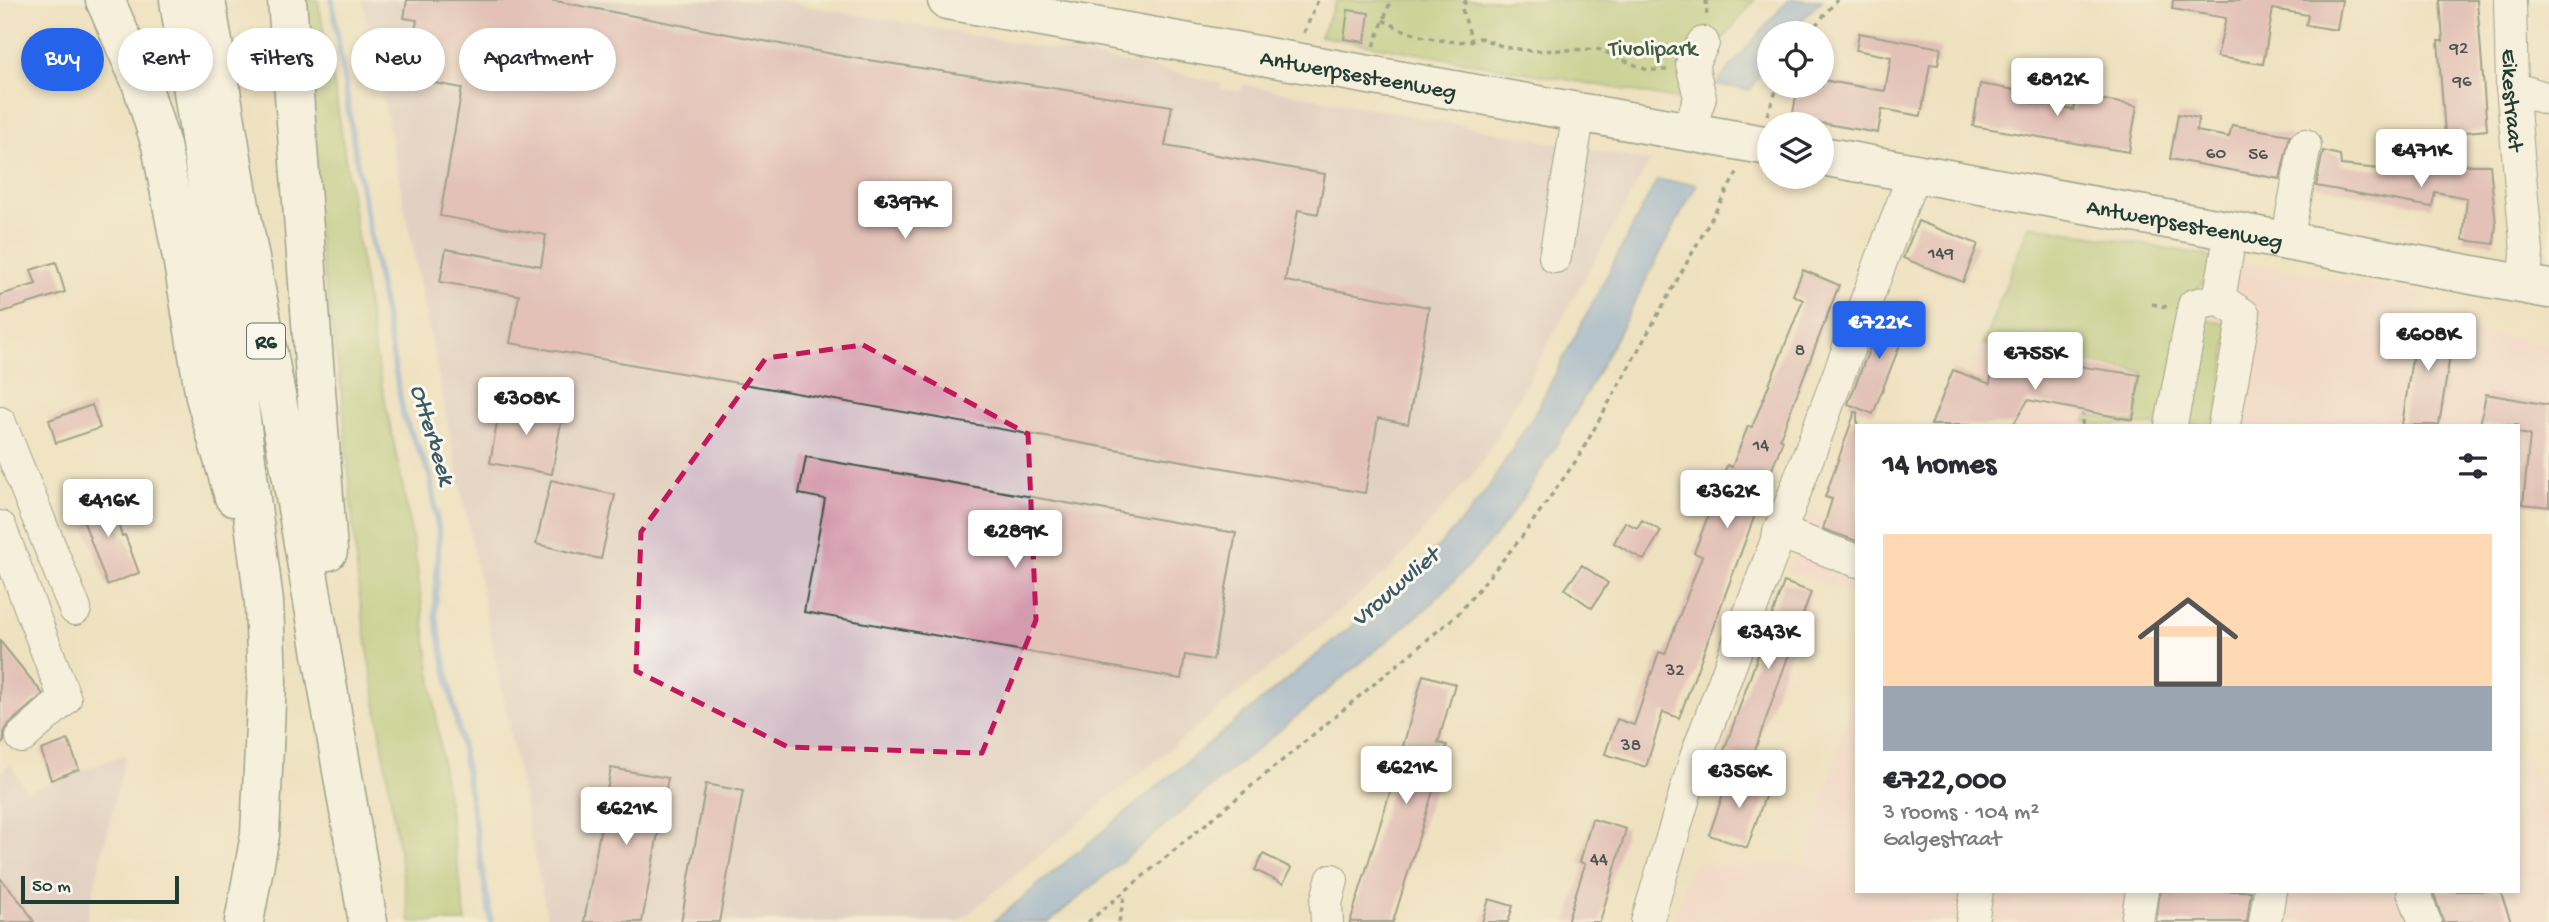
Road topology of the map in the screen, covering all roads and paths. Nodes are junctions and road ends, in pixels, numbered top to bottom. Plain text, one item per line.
1 (105, 0) edge
2 (179, 0) edge
3 (206, 0) edge
4 (286, 0) edge
5 (947, 0) edge
6 (1318, 0) edge
7 (1391, 0) edge
8 (1466, 0) edge
9 (1837, 0) edge
10 (2510, 0) edge
11 (1026, 7) edge
12 (1068, 10) edge
13 (1383, 20) junction
14 (1820, 21) edge
15 (1472, 41) junction
16 (1698, 54) joint
17 (1292, 61) junction
18 (1364, 74) junction
19 (2512, 88) junction
20 (2549, 99) edge
21 (1579, 112) junction
22 (1688, 132) junction
23 (1757, 144) edge
24 (2305, 145) dead end
25 (1757, 152) edge
26 (1834, 158) edge
27 (1914, 173) junction
28 (2231, 230) junction
29 (2287, 241) junction
30 (1555, 257) dead end
31 (2537, 286) edge
32 (2219, 299) junction
33 (2084, 414) dead end
34 (0, 423) edge
35 (2082, 424) edge
36 (2171, 424) edge
37 (2224, 424) edge
38 (29, 496) junction
39 (0, 508) edge
40 (0, 527) edge
41 (1779, 532) junction
42 (1855, 560) edge
43 (261, 571) junction
44 (75, 608) dead end
45 (327, 682) junction
46 (22, 737) dead end
47 (1332, 880) dead end
48 (1125, 893) junction
49 (1977, 893) edge
50 (2142, 893) edge
51 (2270, 893) edge
52 (2414, 893) edge
53 (244, 922) edge
54 (368, 922) edge
55 (1088, 922) edge
56 (1119, 922) edge
57 (1327, 922) edge
58 (1647, 922) edge
59 (1972, 922) edge
60 (2137, 922) edge
61 (2265, 922) edge
62 (2425, 922) edge

1 - 43 main road
2 - 43 main road, R6
3 - 45 main road, R6
4 - 45 main road
5 - 11 main road, Antwerpsesteenweg
6 - 17 path
7 - 13 path
8 - 15 path
9 - 14 path
10 - 19 street, Eikestraat
11 - 12 main road, Antwerpsesteenweg
12 - 17 main road, Antwerpsesteenweg
13 - 15 path
13 - 18 path
15 - 16 path
16 - 22 street
17 - 18 main road, Antwerpsesteenweg
18 - 21 main road, Antwerpsesteenweg
19 - 20 street
19 - 31 street, Eikestraat
21 - 22 main road, Antwerpsesteenweg
21 - 30 street
22 - 23 main road, Antwerpsesteenweg
24 - 29 street
25 - 48 path
26 - 27 main road, Antwerpsesteenweg
27 - 28 main road, Antwerpsesteenweg
27 - 41 street
28 - 29 main road, Antwerpsesteenweg
28 - 32 street
29 - 31 main road, Antwerpsesteenweg
32 - 36 street
32 - 37 street
33 - 35 path
34 - 38 street
38 - 39 street
38 - 44 street
40 - 46 street
41 - 42 street
41 - 58 street
43 - 53 main road, R6
45 - 54 main road, R6
47 - 57 street
48 - 55 path
48 - 56 path
49 - 59 street
50 - 60 street
51 - 61 street
52 - 62 street

